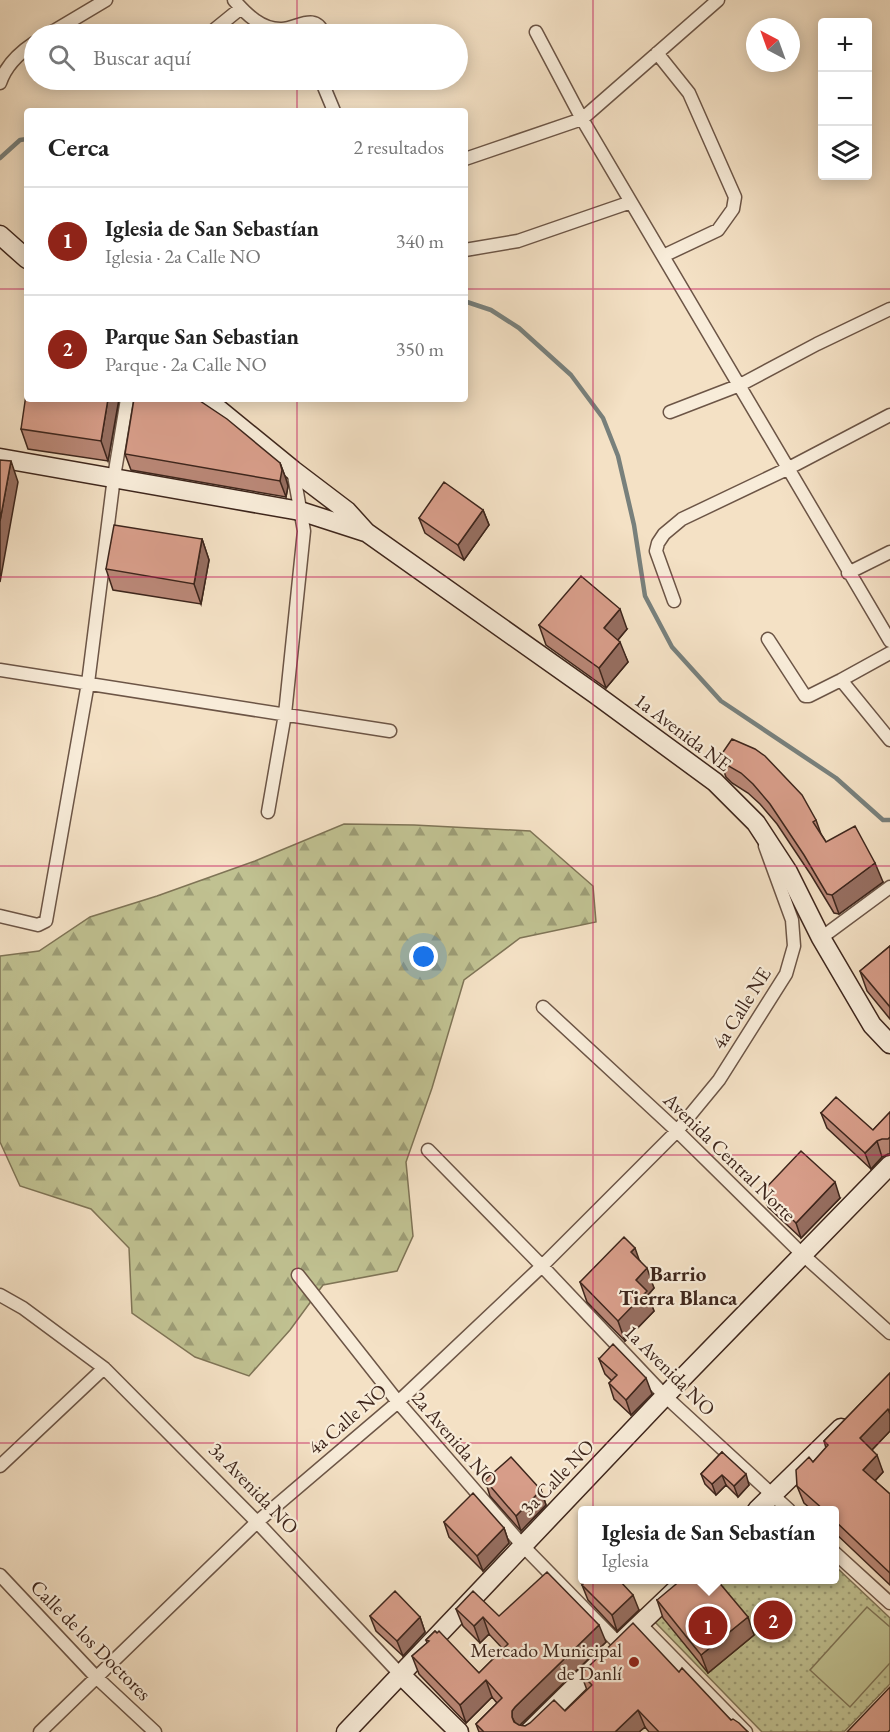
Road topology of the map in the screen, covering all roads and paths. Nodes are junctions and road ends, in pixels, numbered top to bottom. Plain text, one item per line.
1 (106, 0) edge
2 (718, 0) edge
3 (237, 4) edge
4 (66, 24) edge
5 (218, 24) edge
6 (262, 24) edge
7 (536, 32) dead end
8 (24, 51) edge
9 (657, 53) junction
10 (0, 83) edge
11 (325, 90) edge
12 (333, 108) edge
13 (582, 119) junction
14 (468, 158) edge
15 (631, 202) junction
16 (0, 235) edge
17 (468, 249) edge
18 (24, 256) edge
19 (663, 256) junction
20 (890, 309) edge
21 (740, 385) junction
22 (126, 402) edge
23 (210, 402) edge
24 (670, 412) dead end
25 (890, 415) edge
26 (0, 458) edge
27 (787, 469) junction
28 (293, 470) junction
29 (114, 477) junction
30 (300, 511) junction
31 (366, 532) junction
32 (890, 552) edge
33 (848, 573) junction
34 (674, 601) dead end
35 (768, 639) dead end
36 (890, 641) edge
37 (890, 653) edge
38 (0, 670) edge
39 (841, 680) junction
40 (88, 683) junction
41 (285, 714) junction
42 (390, 731) dead end
43 (890, 740) edge
44 (268, 812) dead end
45 (756, 823) junction
46 (890, 887) edge
47 (0, 916) edge
48 (820, 938) junction
49 (543, 1007) dead end
50 (890, 1044) edge
51 (677, 1131) junction
52 (428, 1150) dead end
53 (890, 1165) edge
54 (802, 1254) junction
55 (542, 1266) junction
56 (298, 1275) dead end
57 (0, 1295) edge
58 (890, 1333) edge
59 (104, 1368) junction
60 (665, 1396) junction
61 (398, 1402) junction
62 (856, 1413) edge
63 (0, 1466) edge
64 (772, 1496) junction
65 (761, 1506) edge
66 (784, 1506) edge
67 (257, 1522) junction
68 (523, 1546) junction
69 (839, 1557) edge
70 (0, 1575) edge
71 (682, 1584) edge
72 (890, 1603) edge
73 (640, 1624) junction
74 (619, 1644) junction
75 (400, 1674) junction
76 (96, 1677) junction
77 (40, 1732) edge
78 (155, 1732) edge
79 (346, 1732) edge
80 (459, 1732) edge
81 (529, 1732) edge
82 (746, 1732) edge

1 - 4 street
2 - 9 street
3 - 5 street
3 - 6 street
7 - 13 street
8 - 10 street
9 - 13 street
9 - 19 street
11 - 12 street
13 - 14 street
13 - 15 street
15 - 17 street
15 - 19 street
16 - 18 main road
19 - 21 street
20 - 21 street
21 - 24 street
21 - 27 street
22 - 29 street
23 - 28 main road
25 - 27 street
26 - 29 main road
27 - 33 street
27 - 34 street
28 - 30 street
28 - 31 main road
29 - 30 main road
29 - 40 street
30 - 31 main road
30 - 41 street
31 - 45 main road, 1a Avenida NE
32 - 33 street
33 - 36 street
35 - 39 street
37 - 39 street
38 - 40 street
39 - 43 street
40 - 41 street
40 - 47 street
41 - 42 street
41 - 44 street
45 - 48 main road, 1a Avenida NE
45 - 51 street, 4a Calle NE
46 - 48 street
48 - 50 main road, 1a Avenida NE
49 - 51 street, Avenida Central Norte
51 - 54 street, Avenida Central Norte
51 - 55 street, 4a Calle NO
52 - 55 street, 1a Avenida NO
53 - 54 main road, 3a Calle NO
54 - 58 street, Avenida Central Norte
54 - 60 main road, 3a Calle NO
55 - 60 street, 1a Avenida NO
55 - 61 street, 4a Calle NO
56 - 61 street, 2a Avenida NO
57 - 59 street, 3a Avenida NO
59 - 63 street
59 - 67 street, 3a Avenida NO
60 - 64 street, 1a Avenida NO
60 - 68 main road, 3a Calle NO
61 - 67 street, 4a Calle NO
61 - 68 street, 2a Avenida NO
62 - 64 main road
64 - 65 main road
64 - 66 street, 1a Avenida NO
67 - 75 street, 3a Avenida NO
67 - 76 street, 4a Calle NO
68 - 74 street, 2a Avenida NO
68 - 75 main road, 3a Calle NO
69 - 72 street
70 - 76 street, Calle de los Doctores
71 - 73 main road
73 - 74 main road
73 - 82 street
74 - 81 main road
75 - 79 main road, 3a Calle NO
75 - 80 main road, 3a Avenida NO
76 - 77 street, 4a Calle NO
76 - 78 street, Calle de los Doctores

